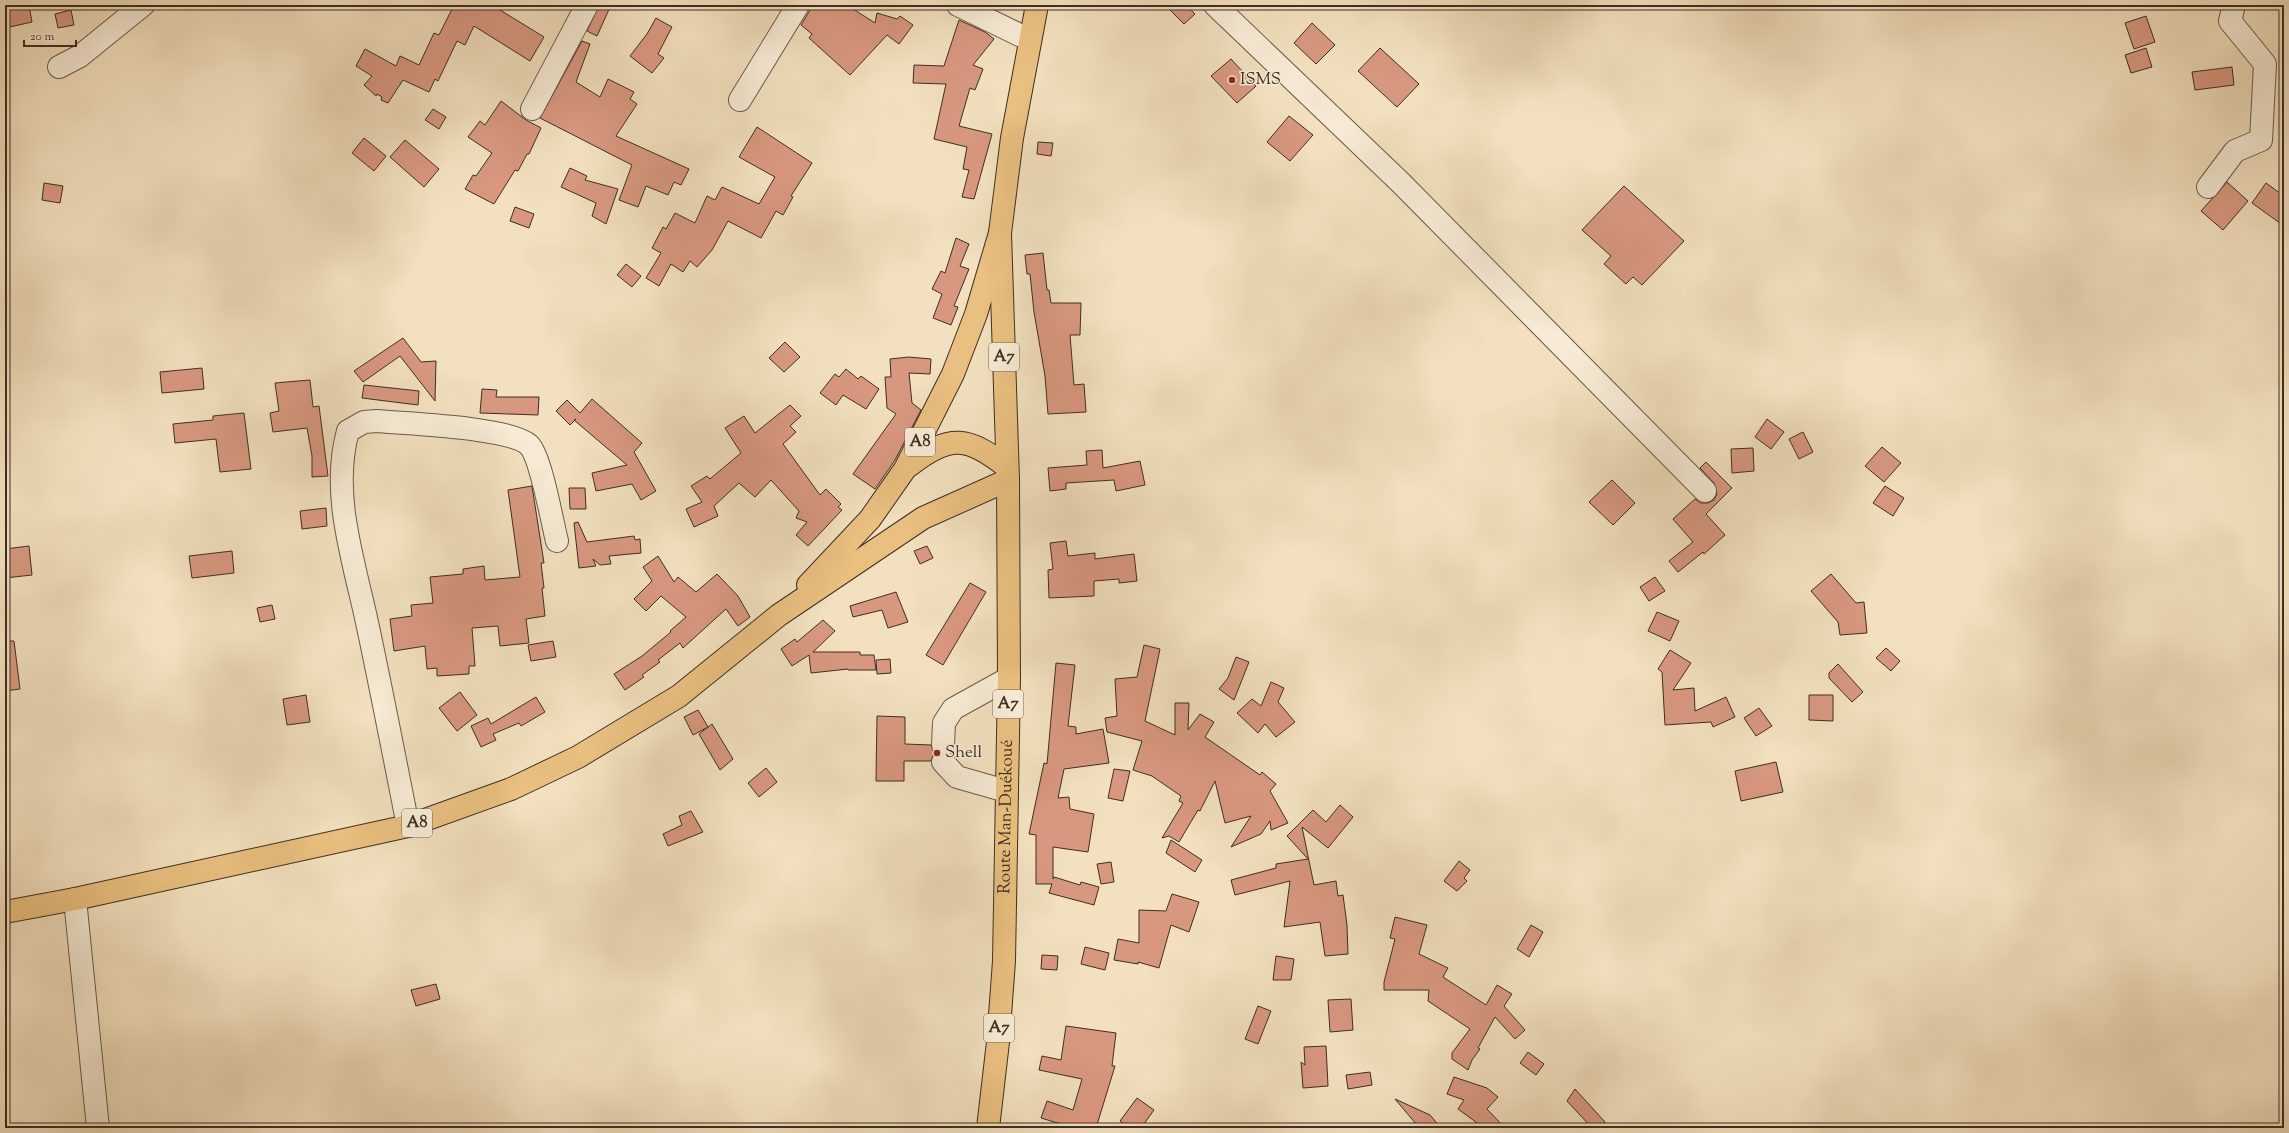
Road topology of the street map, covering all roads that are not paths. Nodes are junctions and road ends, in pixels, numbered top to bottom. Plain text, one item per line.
1 (143, 5) edge
2 (587, 5) edge
3 (798, 5) edge
4 (958, 5) edge
5 (1037, 5) edge
6 (1215, 5) edge
7 (2234, 5) edge
8 (1030, 40) junction
9 (59, 67) dead end
10 (740, 100) dead end
11 (532, 109) dead end
12 (2208, 187) dead end
13 (1000, 233) junction
14 (906, 469) junction
15 (1008, 474) junction
16 (1706, 491) dead end
17 (557, 541) dead end
18 (779, 615) junction
19 (1009, 678) junction
20 (1006, 791) junction
21 (408, 826) junction
22 (75, 899) junction
23 (5, 912) edge
24 (98, 1128) edge
25 (988, 1128) edge

1 - 9 street
2 - 11 street
3 - 10 street
4 - 8 street
5 - 8 main road, A7
6 - 16 street
7 - 12 street
8 - 13 main road, A7
13 - 14 main road, A8
13 - 15 main road, A7
14 - 15 main road, A8
14 - 18 main road, A8
15 - 18 main road, A8
15 - 19 main road, Route Man-Duékoué / A7
17 - 21 street
18 - 21 main road, A8
19 - 20 main road, Route Man-Duékoué / A7
19 - 20 street
20 - 25 main road, Route Man-Duékoué / A7
21 - 22 main road, A8
22 - 23 main road, A8
22 - 24 street

